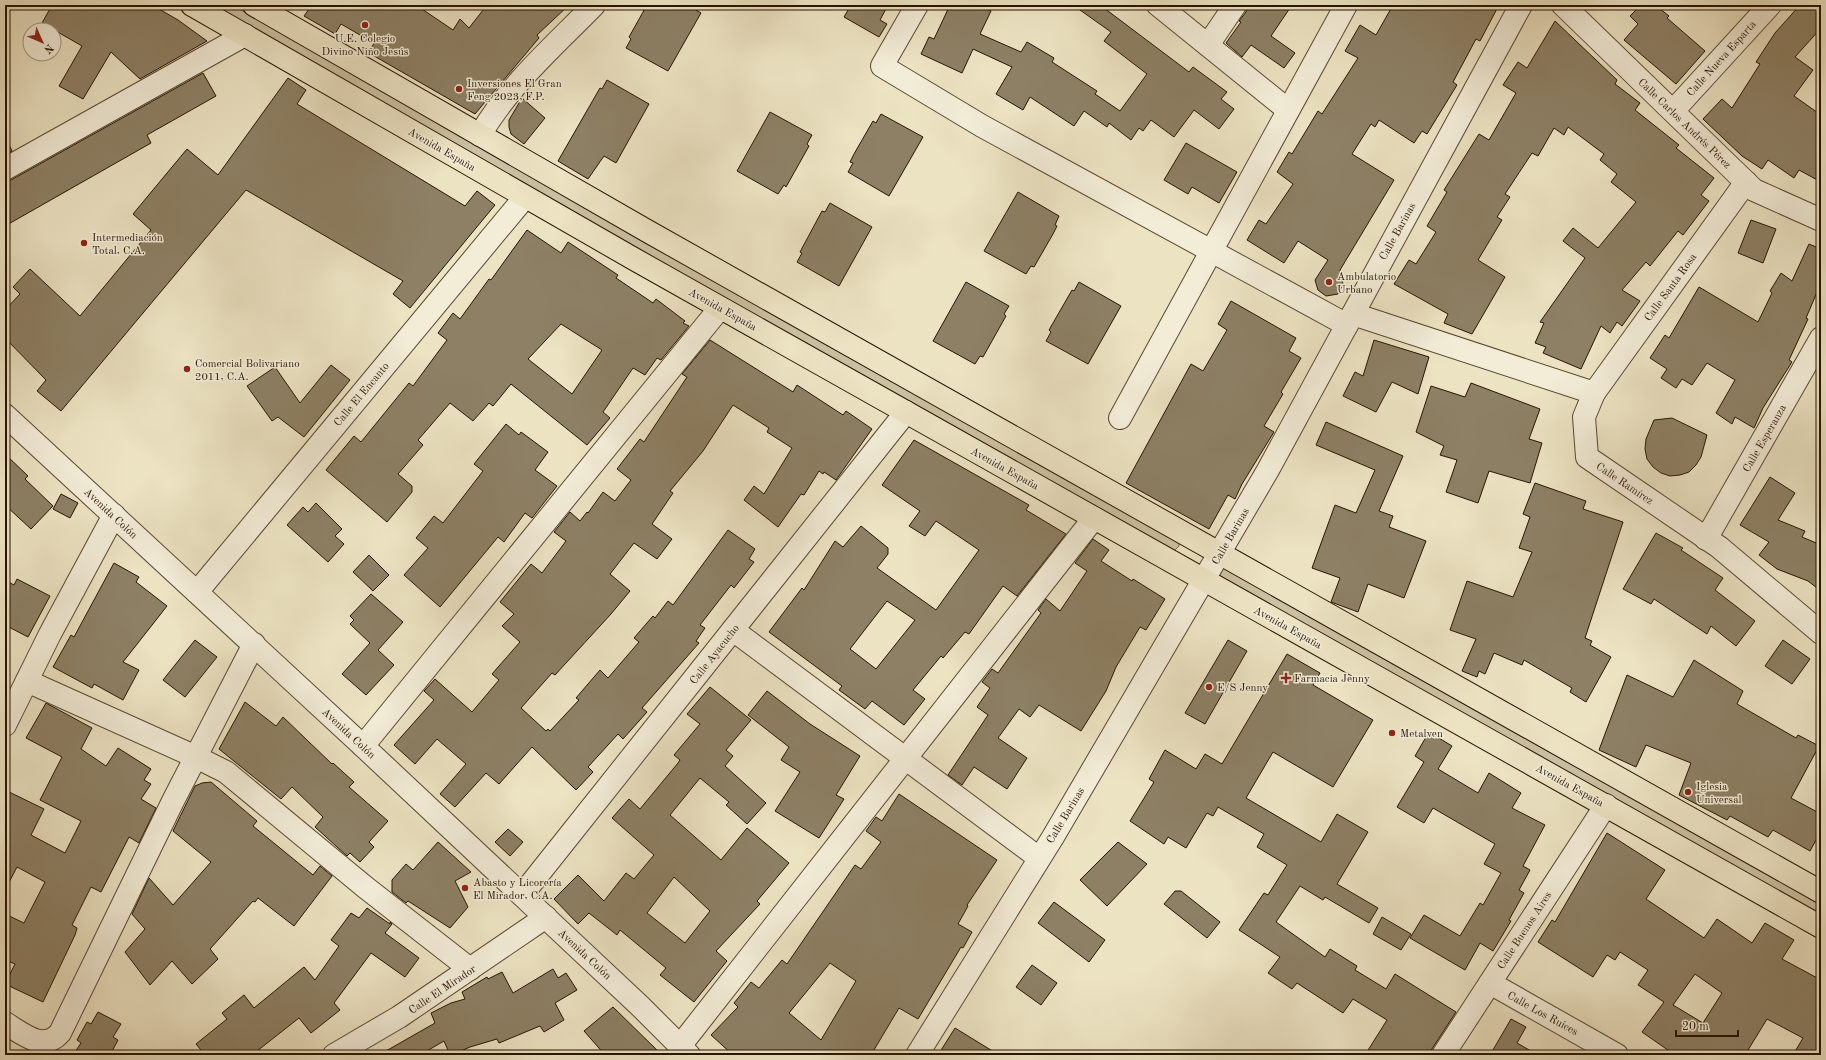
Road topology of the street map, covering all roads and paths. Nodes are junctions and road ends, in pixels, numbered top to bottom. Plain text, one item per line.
1 (192, 5) edge
2 (254, 5) edge
3 (594, 5) edge
4 (917, 5) edge
5 (1158, 5) edge
6 (1235, 5) edge
7 (1346, 5) edge
8 (1521, 5) edge
9 (1563, 5) edge
10 (1770, 5) edge
11 (245, 35) junction
12 (1208, 46) junction
13 (1288, 110) junction
14 (1673, 111) junction
15 (480, 135) junction
16 (5, 169) edge
17 (1746, 182) junction
18 (525, 197) junction
19 (1821, 220) edge
20 (1210, 252) junction
21 (720, 308) junction
22 (1350, 319) junction
23 (1821, 338) edge
24 (1594, 393) junction
25 (906, 412) junction
26 (5, 415) edge
27 (1120, 418) dead end
28 (114, 515) junction
29 (1094, 518) junction
30 (1706, 539) junction
31 (1220, 553) junction
32 (1204, 580) junction
33 (197, 592) junction
34 (733, 630) junction
35 (1821, 633) edge
36 (254, 644) junction
37 (27, 680) junction
38 (5, 725) edge
39 (363, 746) junction
40 (196, 757) junction
41 (905, 759) junction
42 (1606, 805) junction
43 (1039, 858) junction
44 (1821, 892) edge
45 (522, 895) junction
46 (546, 917) junction
47 (1821, 927) edge
48 (470, 969) junction
49 (1490, 984) junction
50 (5, 1023) edge
51 (685, 1050) edge
52 (334, 1055) edge
53 (917, 1055) edge
54 (1443, 1055) edge
55 (1617, 1055) edge

1 - 11 main road, Avenida España
2 - 15 main road
3 - 15 street
4 - 20 street
5 - 12 street
6 - 12 street
7 - 13 street
8 - 22 street, Calle Barinas
9 - 14 street, Calle Carlos Andrés Pérez
10 - 14 street, Calle Nueva Esparta
11 - 16 street
11 - 18 main road, Avenida España
12 - 13 street
13 - 20 street
14 - 17 street, Calle Carlos Andrés Pérez
15 - 31 main road
17 - 19 street, Calle Carlos Andrés Pérez
17 - 24 street, Calle Santa Rosa
18 - 21 main road, Avenida España
18 - 33 street, Calle El Encanto
20 - 22 street
20 - 27 street
21 - 25 main road, Avenida España
21 - 39 street
22 - 24 street
22 - 31 street, Calle Barinas
23 - 30 street, Calle Esperanza
24 - 30 street, Calle Ramírez
25 - 29 main road, Avenida España
25 - 34 street, Calle Ayacucho
26 - 28 street, Avenida Colón
28 - 33 street, Avenida Colón
28 - 37 street
29 - 32 main road, Avenida España
29 - 41 street
30 - 35 street, Calle Ramírez
31 - 32 street, Calle Barinas
31 - 44 main road
32 - 42 main road, Avenida España
32 - 43 street, Calle Barinas
33 - 36 street, Avenida Colón
34 - 41 street
34 - 45 street, Calle Ayacucho
36 - 39 street, Avenida Colón
36 - 40 street
37 - 38 street
37 - 40 street
39 - 45 street, Avenida Colón
40 - 48 street
40 - 50 street
41 - 43 street
41 - 51 street
42 - 47 main road, Avenida España
42 - 49 street, Calle Buenos Aires
43 - 53 street, Calle Barinas
45 - 46 street, Avenida Colón
46 - 48 street, Calle El Mirador
46 - 51 street, Avenida Colón
48 - 52 street, Calle El Mirador
49 - 54 street, Calle Buenos Aires
49 - 55 street, Calle Los Ruices

